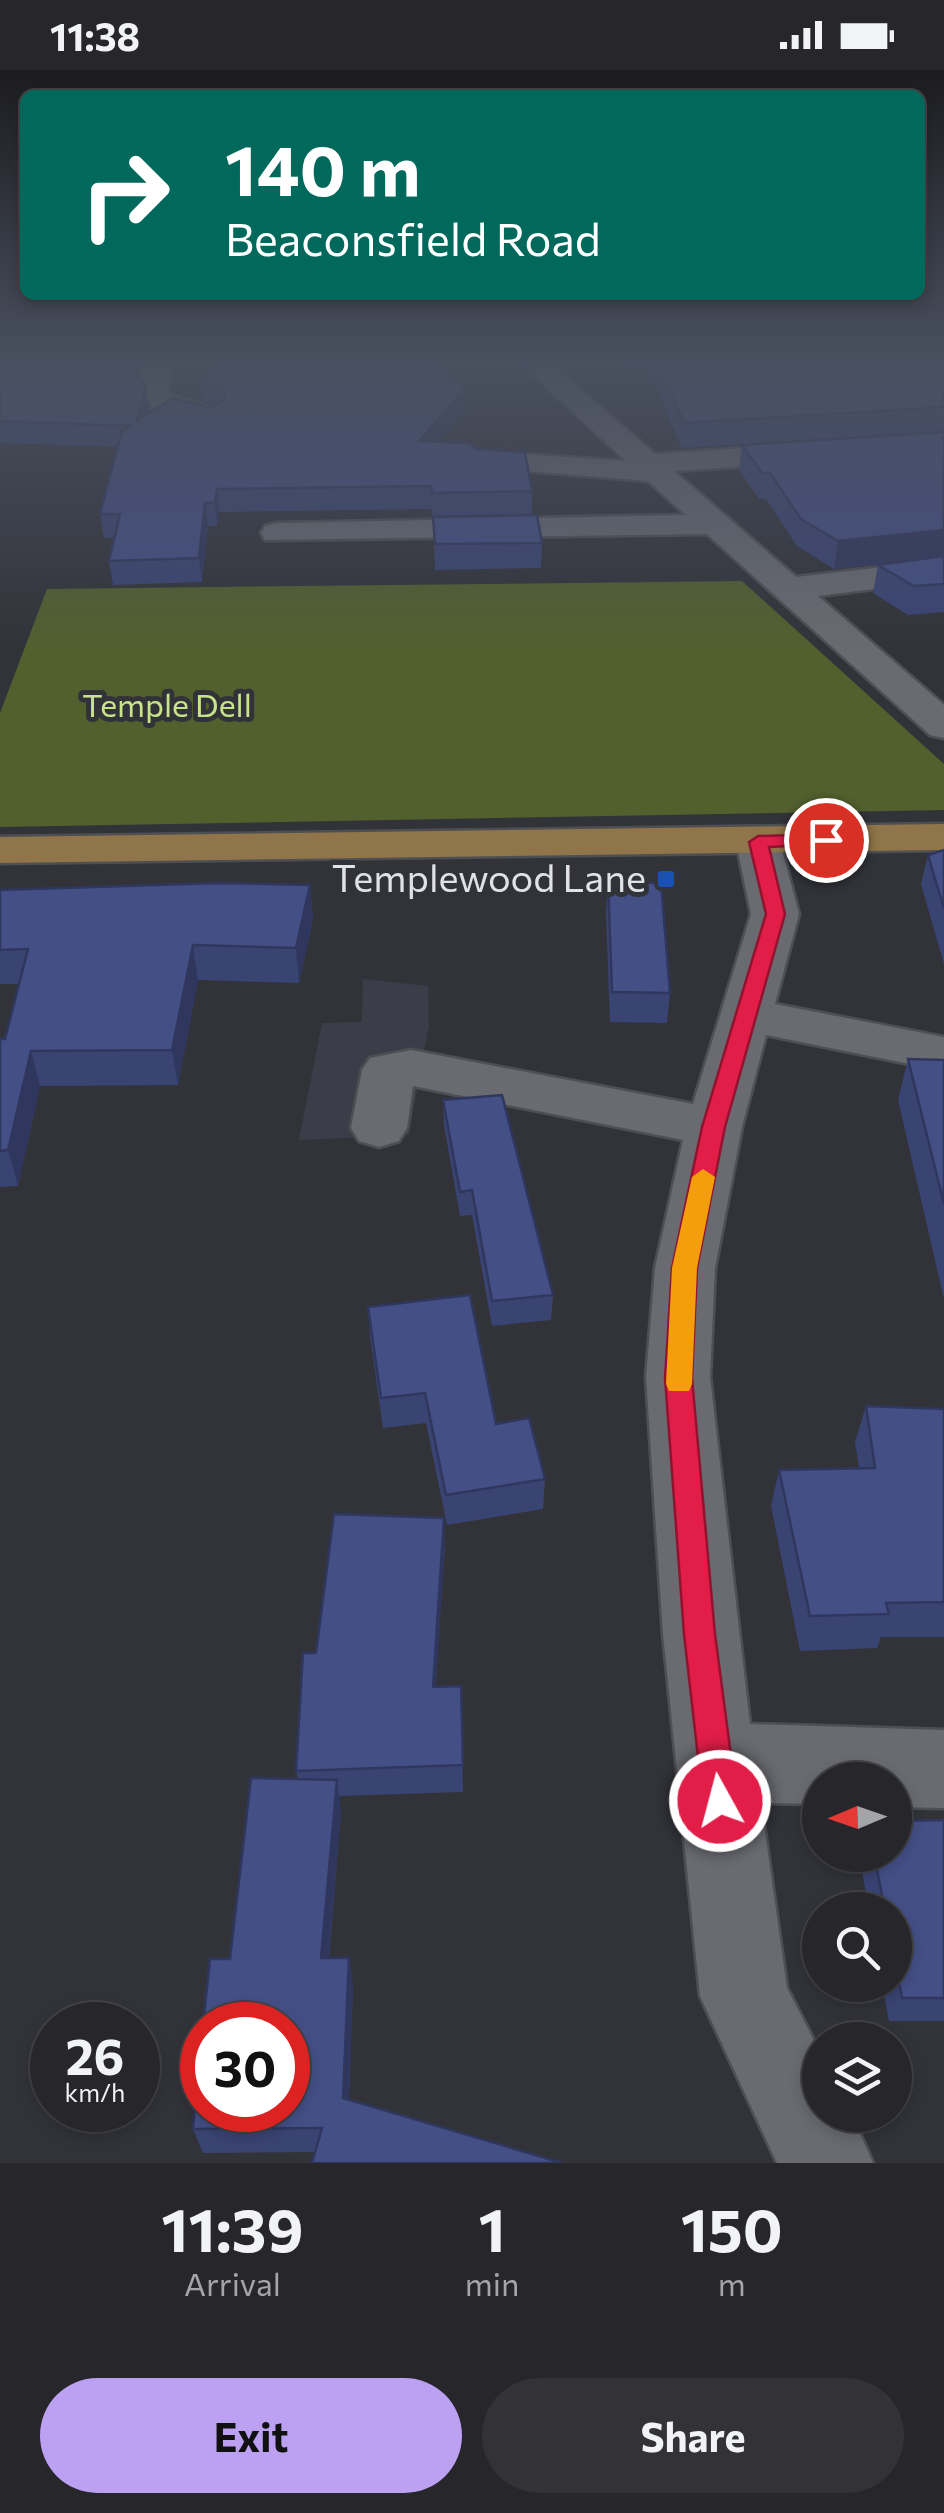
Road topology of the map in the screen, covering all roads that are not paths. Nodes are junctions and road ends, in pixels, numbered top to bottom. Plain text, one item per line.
1 (638, 457) edge
2 (789, 457) edge
3 (488, 462) edge
4 (651, 468) junction
5 (715, 524) junction
6 (277, 534) dead end
7 (944, 570) edge
8 (785, 589) junction
9 (926, 694) edge
10 (944, 726) edge
11 (944, 837) edge
12 (758, 842) junction
13 (0, 850) edge
14 (749, 1015) junction
15 (944, 1054) edge
16 (714, 1127) junction
17 (379, 1128) dead end
18 (715, 1762) junction
19 (944, 1769) edge
20 (826, 2163) edge

1 - 4 street
2 - 4 street
3 - 4 street
4 - 5 street
5 - 6 street
5 - 8 street
7 - 8 street
8 - 9 street
9 - 10 street
11 - 12 main road
12 - 13 main road
12 - 14 street
14 - 15 street
14 - 16 street
16 - 17 street
16 - 18 street
18 - 19 street
18 - 20 street

